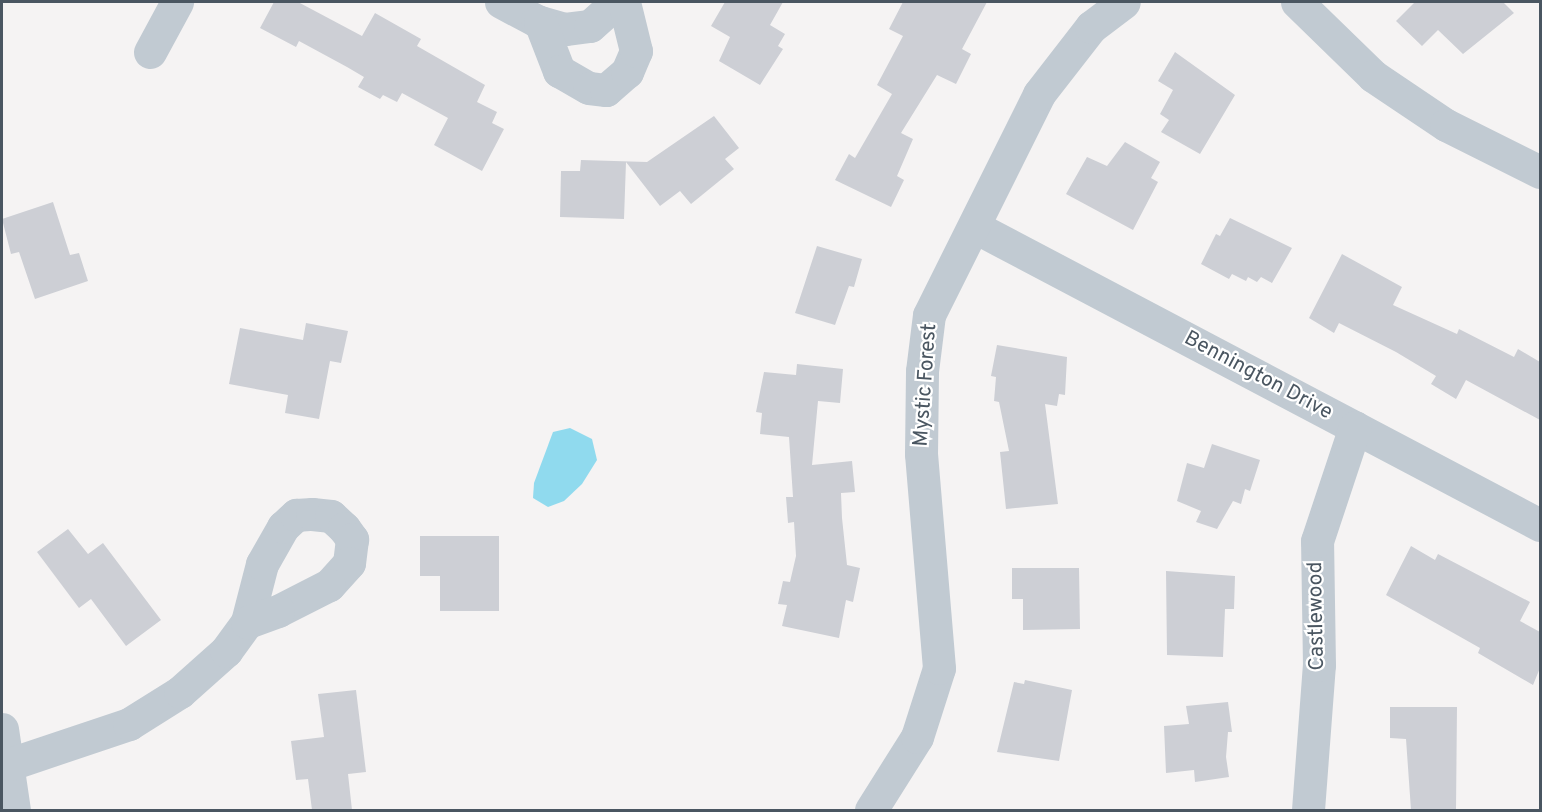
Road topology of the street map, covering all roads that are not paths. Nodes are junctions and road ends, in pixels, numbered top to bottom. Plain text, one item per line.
1 (177, 2) edge
2 (501, 2) edge
3 (617, 2) edge
4 (624, 2) edge
5 (1124, 2) edge
6 (1297, 2) edge
7 (540, 22) junction
8 (150, 52) dead end
9 (1540, 172) edge
10 (975, 227) junction
11 (1355, 428) junction
12 (1540, 525) edge
13 (247, 622) dead end
14 (2, 729) edge
15 (10, 765) junction
16 (14, 810) edge
17 (872, 810) edge
18 (1308, 810) edge

1 - 8 street
2 - 7 street
3 - 7 street
4 - 7 street
5 - 10 street, Mystic Forest
6 - 9 street
10 - 11 street, Bennington Drive
10 - 17 street, Mystic Forest
11 - 12 street, Bennington Drive
11 - 18 street, Castlewood
13 - 15 street
14 - 15 street
15 - 16 street

